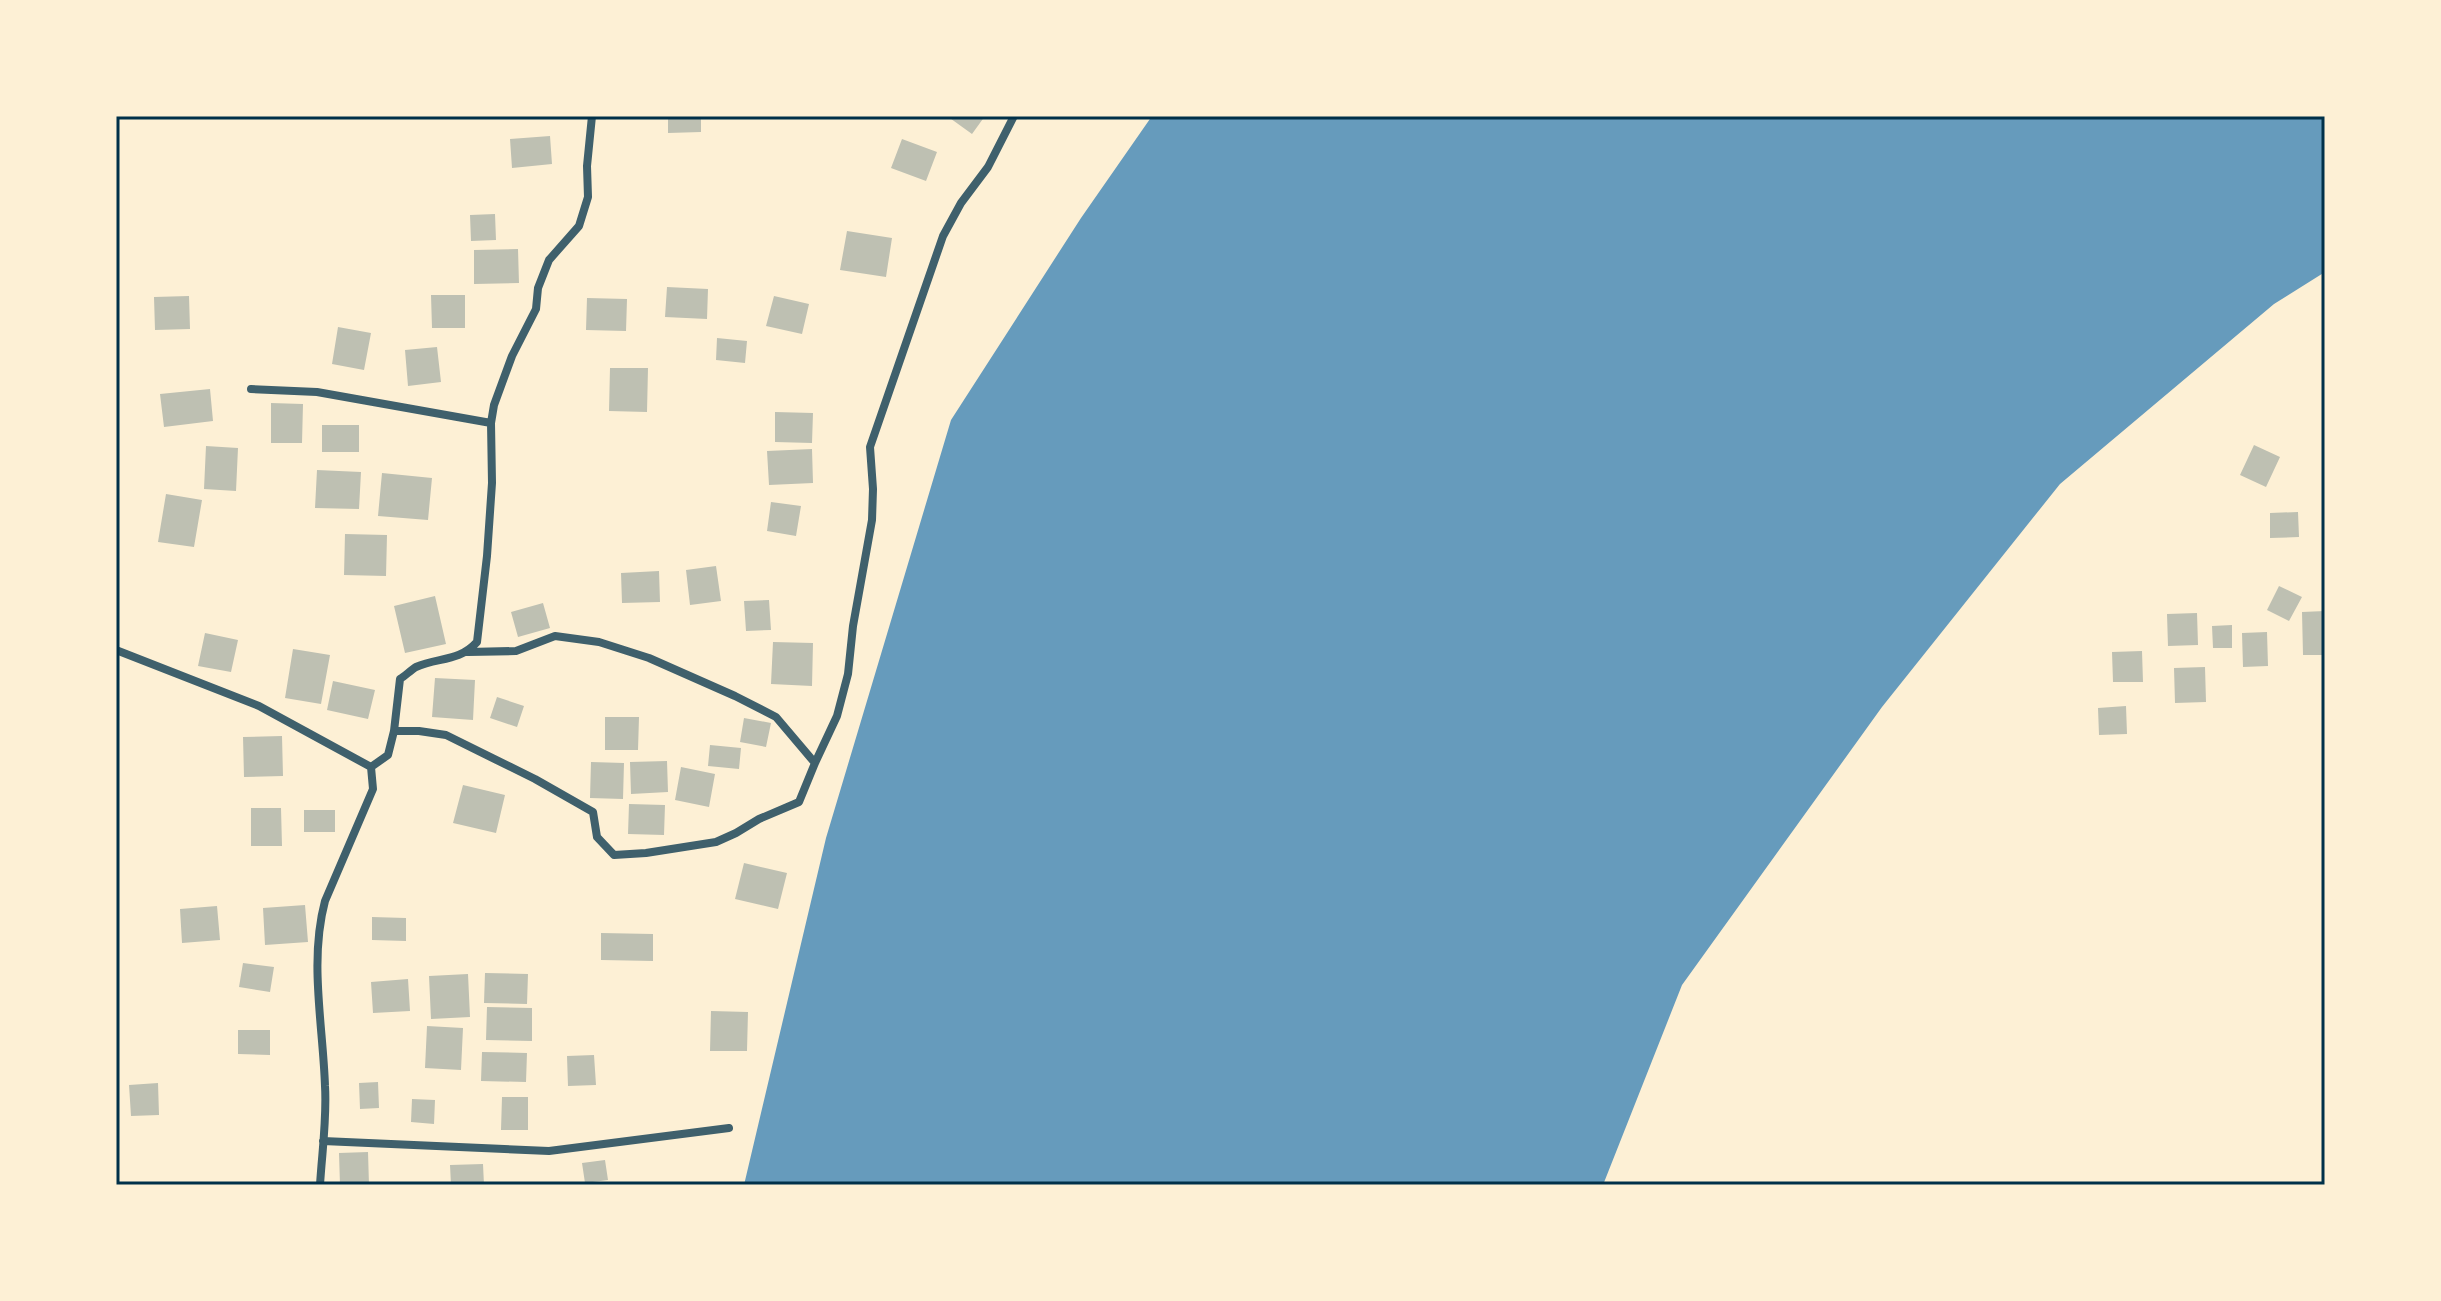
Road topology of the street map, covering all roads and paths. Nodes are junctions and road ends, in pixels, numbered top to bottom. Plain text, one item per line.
1 (592, 116) edge
2 (1014, 116) edge
3 (251, 389) dead end
4 (491, 423) junction
5 (116, 650) edge
6 (468, 652) junction
7 (394, 731) junction
8 (815, 763) junction
9 (371, 767) junction
10 (729, 1128) dead end
11 (323, 1141) junction
12 (320, 1185) edge

1 - 4 street
2 - 8 street
3 - 4 street
4 - 6 street
5 - 9 street
6 - 7 street
6 - 8 street
7 - 8 street
7 - 9 street
9 - 11 street
10 - 11 street
11 - 12 street

